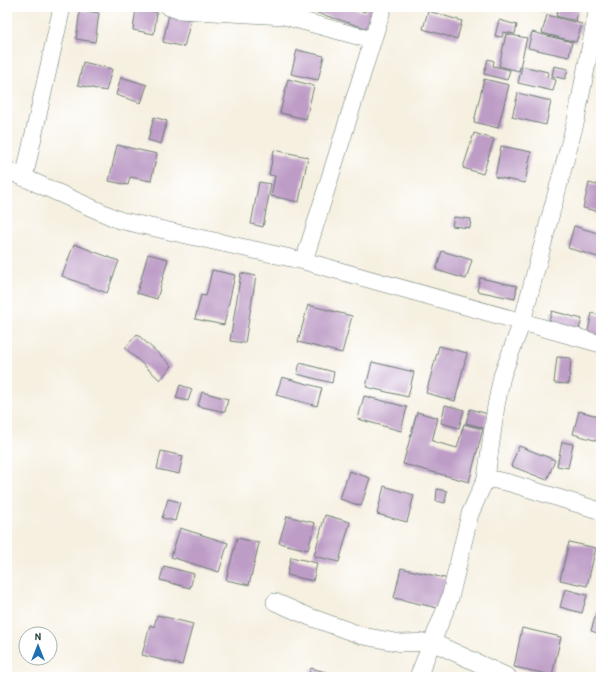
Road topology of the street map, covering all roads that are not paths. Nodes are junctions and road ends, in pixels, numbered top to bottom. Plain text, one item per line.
1 (62, 7) edge
2 (169, 7) edge
3 (383, 7) edge
4 (598, 7) edge
5 (372, 40) junction
6 (7, 170) edge
7 (24, 178) junction
8 (304, 262) junction
9 (522, 322) junction
10 (601, 344) edge
11 (486, 478) junction
12 (601, 511) edge
13 (275, 602) dead end
14 (432, 642) junction
15 (418, 677) edge
16 (508, 677) edge

1 - 7 street
2 - 5 street
3 - 5 street
4 - 9 street
5 - 8 street
6 - 7 street
7 - 8 street
8 - 9 street
9 - 10 street
9 - 11 street
11 - 12 street
11 - 14 street
13 - 14 street
14 - 15 street
14 - 16 street

